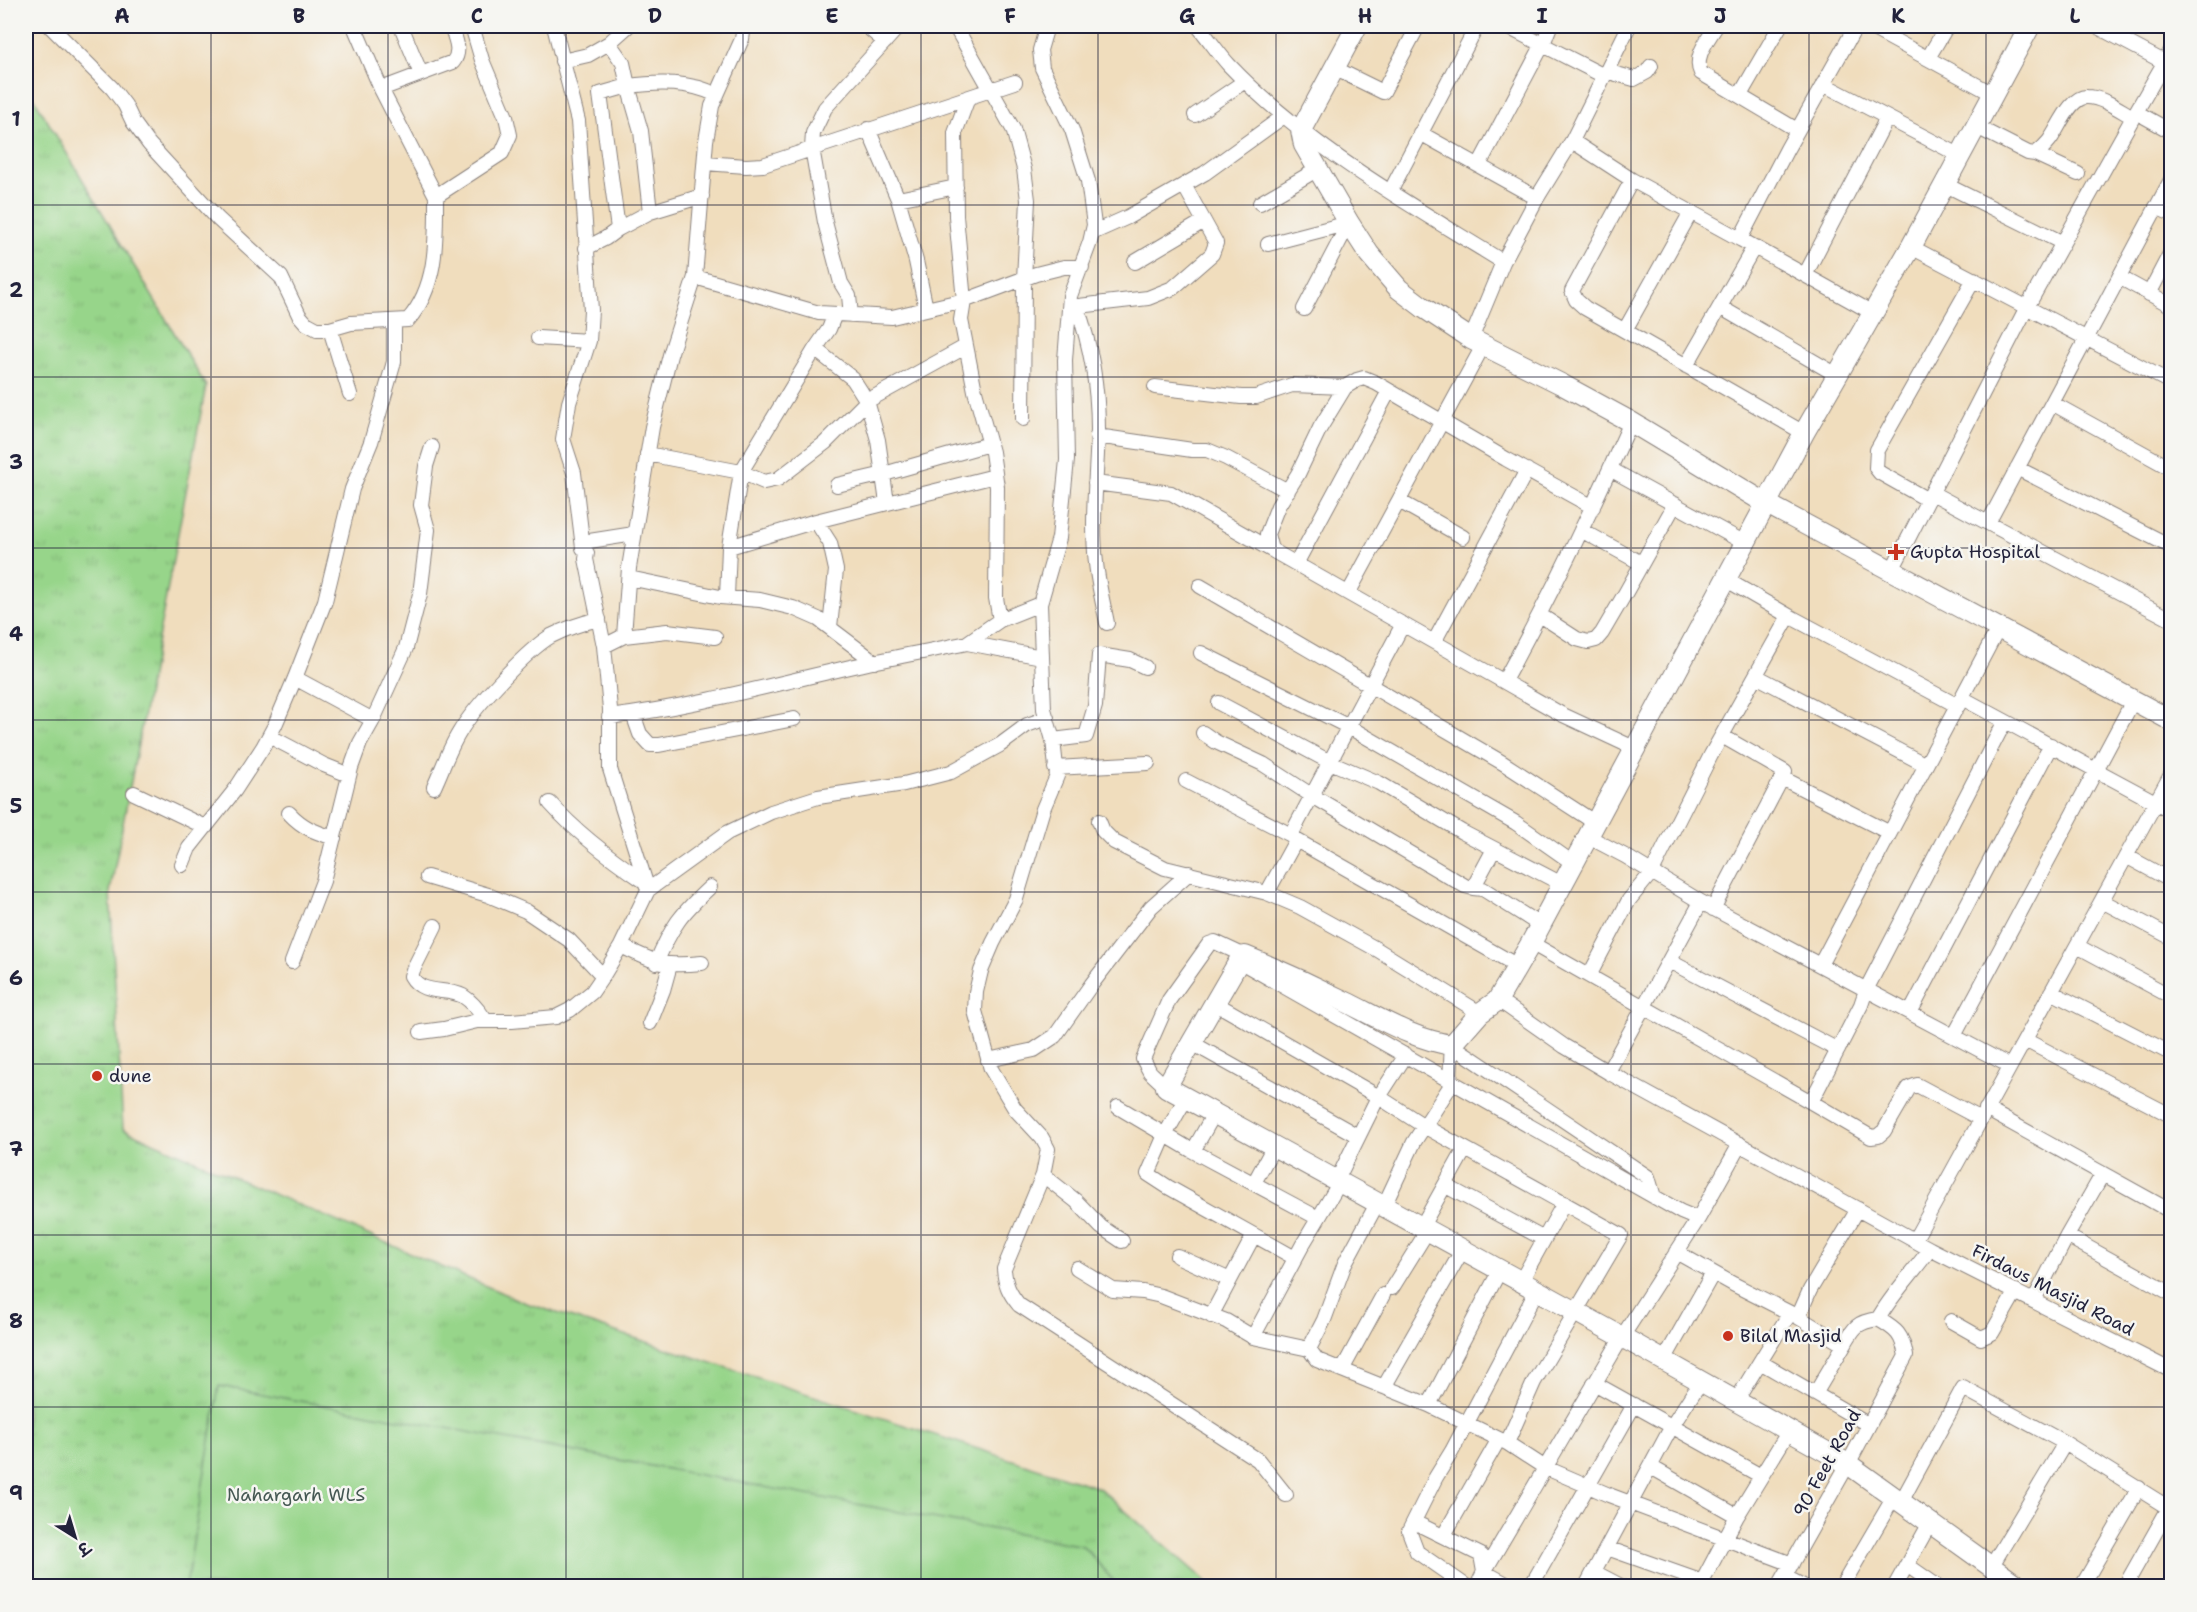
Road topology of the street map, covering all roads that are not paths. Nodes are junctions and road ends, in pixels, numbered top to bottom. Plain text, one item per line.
1 (50, 26) edge
2 (354, 26) edge
3 (401, 26) edge
4 (451, 26) edge
5 (472, 26) edge
6 (554, 26) edge
7 (628, 26) edge
8 (744, 26) edge
9 (867, 26) edge
10 (899, 26) edge
11 (955, 26) edge
12 (1047, 26) edge
13 (1198, 26) edge
14 (1357, 26) edge
15 (1418, 26) edge
16 (1477, 26) edge
17 (1506, 26) edge
18 (1550, 26) edge
19 (1629, 26) edge
20 (1716, 26) edge
21 (1780, 26) edge
22 (1856, 26) edge
23 (1868, 26) edge
24 (1947, 26) edge
25 (2030, 26) edge
26 (2096, 26) edge
27 (885, 42) junction
28 (609, 43) junction
29 (1543, 44) junction
30 (2172, 50) edge
31 (1928, 58) junction
32 (562, 61) junction
33 (2164, 62) junction
34 (1651, 66) dead end
35 (1334, 69) junction
36 (421, 74) junction
37 (1605, 74) junction
38 (1245, 81) junction
39 (1016, 82) dead end
40 (1823, 84) junction
41 (628, 86) junction
42 (381, 89) junction
43 (990, 89) junction
44 (1993, 94) junction
45 (717, 95) junction
46 (1740, 95) junction
47 (968, 98) junction
48 (1196, 115) dead end
49 (2135, 115) junction
50 (1284, 116) junction
51 (1887, 118) junction
52 (1975, 126) junction
53 (868, 129) junction
54 (1301, 130) junction
55 (1797, 130) junction
56 (2172, 132) edge
57 (1420, 133) junction
58 (1572, 141) junction
59 (812, 148) junction
60 (2035, 154) junction
61 (1959, 155) junction
62 (705, 163) junction
63 (1479, 165) junction
64 (1318, 169) junction
65 (2078, 174) dead end
66 (2172, 178) edge
67 (1632, 180) junction
68 (1944, 184) junction
69 (1184, 185) junction
70 (956, 187) junction
71 (1390, 192) junction
72 (436, 196) junction
73 (702, 196) junction
74 (1537, 198) junction
75 (898, 199) junction
76 (1260, 203) dead end
77 (2156, 207) junction
78 (650, 212) junction
79 (1691, 212) junction
80 (2172, 214) edge
81 (1204, 221) junction
82 (1349, 223) junction
83 (618, 229) junction
84 (1092, 233) junction
85 (1740, 239) junction
86 (2063, 243) junction
87 (1268, 244) dead end
88 (1754, 247) junction
89 (1911, 247) junction
90 (586, 248) junction
91 (2172, 250) edge
92 (1135, 262) dead end
93 (1503, 262) junction
94 (1082, 267) junction
95 (1805, 275) junction
96 (695, 277) junction
97 (1030, 277) junction
98 (2119, 277) junction
99 (1974, 279) junction
100 (2149, 294) junction
101 (964, 301) junction
102 (2172, 306) edge
103 (1073, 307) junction
104 (1720, 307) junction
105 (2027, 307) junction
106 (926, 309) junction
107 (1304, 309) dead end
108 (1873, 313) junction
109 (835, 314) junction
110 (852, 315) junction
111 (393, 321) junction
112 (330, 329) junction
113 (1625, 330) junction
114 (538, 338) dead end
115 (2086, 338) junction
116 (589, 341) junction
117 (1477, 341) junction
118 (965, 347) junction
119 (815, 349) junction
120 (1686, 366) junction
121 (1837, 375) junction
122 (2172, 383) edge
123 (1155, 387) dead end
124 (1345, 387) junction
125 (1389, 391) junction
126 (350, 394) dead end
127 (867, 401) junction
128 (2052, 402) junction
129 (1023, 419) dead end
130 (1441, 421) junction
131 (1631, 422) junction
132 (1804, 433) junction
133 (1097, 435) junction
134 (989, 444) junction
135 (432, 447) dead end
136 (647, 454) junction
137 (1610, 468) junction
138 (2017, 468) junction
139 (2172, 469) edge
140 (1527, 470) junction
141 (741, 472) junction
142 (884, 474) junction
143 (995, 476) junction
144 (1095, 483) junction
145 (837, 485) dead end
146 (1288, 491) junction
147 (1930, 496) junction
148 (1399, 501) junction
149 (887, 503) junction
150 (1675, 504) junction
151 (1767, 504) junction
152 (1593, 507) junction
153 (816, 521) junction
154 (1988, 524) junction
155 (1581, 530) junction
156 (634, 534) junction
157 (1462, 537) dead end
158 (583, 542) junction
159 (1745, 543) junction
160 (729, 547) junction
161 (2172, 547) edge
162 (1271, 550) junction
163 (1641, 563) junction
164 (1296, 564) junction
165 (1891, 572) junction
166 (628, 578) junction
167 (1725, 579) junction
168 (1200, 586) dead end
169 (1349, 592) junction
170 (727, 597) junction
171 (1040, 604) junction
172 (1540, 615) junction
173 (1790, 616) junction
174 (599, 619) junction
175 (1000, 620) junction
176 (2172, 620) edge
177 (1107, 622) dead end
178 (1403, 624) junction
179 (830, 627) junction
180 (1998, 629) junction
181 (624, 636) junction
182 (715, 637) dead end
183 (1434, 642) junction
184 (967, 643) junction
185 (604, 646) junction
186 (1201, 653) dead end
187 (1042, 657) junction
188 (875, 662) junction
189 (1145, 667) dead end
190 (1756, 676) junction
191 (295, 678) junction
192 (1504, 681) junction
193 (1370, 686) junction
194 (2133, 700) junction
195 (1960, 702) junction
196 (1219, 703) dead end
197 (633, 714) junction
198 (609, 717) junction
199 (1047, 718) junction
200 (794, 719) dead end
201 (374, 720) junction
202 (2005, 721) junction
203 (2172, 721) edge
204 (1349, 727) junction
205 (1203, 733) dead end
206 (269, 736) junction
207 (1722, 736) junction
208 (1053, 740) junction
209 (2051, 745) junction
210 (1634, 748) junction
211 (1330, 762) junction
212 (1148, 763) dead end
213 (1926, 765) junction
214 (1055, 768) junction
215 (2096, 769) junction
216 (2172, 773) edge
217 (350, 775) junction
218 (1782, 778) junction
219 (1186, 781) dead end
220 (434, 787) dead end
221 (134, 793) dead end
222 (1311, 795) junction
223 (550, 802) dead end
224 (2156, 802) junction
225 (2172, 811) edge
226 (289, 813) dead end
227 (1099, 821) dead end
228 (205, 827) junction
229 (1591, 829) junction
230 (1890, 833) junction
231 (334, 838) junction
232 (1293, 838) junction
233 (1494, 849) junction
234 (2126, 856) junction
235 (1573, 863) junction
236 (182, 865) dead end
237 (1652, 872) junction
238 (1189, 873) junction
239 (427, 878) dead end
240 (2172, 881) edge
241 (1562, 884) junction
242 (646, 886) junction
243 (710, 887) dead end
244 (1473, 888) junction
245 (1267, 893) junction
246 (2102, 901) junction
247 (1707, 906) junction
248 (1540, 925) junction
249 (435, 926) dead end
250 (2172, 939) edge
251 (1531, 943) junction
252 (621, 946) junction
253 (2077, 946) junction
254 (1242, 959) junction
255 (1669, 961) junction
256 (292, 962) dead end
257 (656, 963) junction
258 (702, 963) dead end
259 (670, 965) junction
260 (1516, 965) junction
261 (1820, 965) junction
262 (603, 976) junction
263 (1589, 976) junction
264 (1866, 990) junction
265 (2051, 992) junction
266 (2172, 997) edge
267 (1497, 1001) junction
268 (1215, 1003) junction
269 (1644, 1007) junction
270 (1480, 1013) junction
271 (1910, 1013) junction
272 (486, 1021) junction
273 (650, 1023) dead end
274 (421, 1032) dead end
275 (1954, 1036) junction
276 (2025, 1040) junction
277 (1192, 1043) junction
278 (1452, 1045) junction
279 (1838, 1050) junction
280 (2172, 1054) edge
281 (1406, 1055) junction
282 (988, 1060) junction
283 (2010, 1066) junction
284 (1608, 1072) junction
285 (1452, 1081) junction
286 (1166, 1087) junction
287 (1379, 1096) junction
288 (1186, 1098) junction
289 (1811, 1102) junction
290 (1118, 1107) dead end
291 (1214, 1114) junction
292 (1983, 1114) junction
293 (2172, 1116) edge
294 (1424, 1126) junction
295 (1165, 1136) junction
296 (1358, 1136) junction
297 (1740, 1144) junction
298 (1274, 1146) junction
299 (1465, 1149) junction
300 (1193, 1151) junction
301 (1043, 1175) junction
302 (2102, 1175) junction
303 (1338, 1181) junction
304 (1254, 1183) junction
305 (1446, 1186) junction
306 (1654, 1197) junction
307 (1564, 1203) junction
308 (1381, 1204) junction
309 (1858, 1209) junction
310 (2172, 1212) edge
311 (1318, 1218) junction
312 (1698, 1219) junction
313 (1425, 1228) junction
314 (1254, 1235) junction
315 (2067, 1236) junction
316 (1544, 1239) junction
317 (1122, 1241) dead end
318 (1921, 1243) junction
319 (1463, 1249) junction
320 (1676, 1252) junction
321 (1177, 1256) dead end
322 (1295, 1258) junction
323 (1077, 1268) dead end
324 (1500, 1270) junction
325 (1713, 1273) junction
326 (1230, 1280) junction
327 (1529, 1286) junction
328 (2016, 1291) junction
329 (2172, 1294) edge
330 (2034, 1300) junction
331 (1575, 1311) junction
332 (1794, 1315) junction
333 (1211, 1316) junction
334 (1878, 1319) junction
335 (1951, 1321) dead end
336 (1252, 1337) junction
337 (1622, 1337) junction
338 (1844, 1345) junction
339 (1310, 1349) junction
340 (1664, 1360) junction
341 (1760, 1362) junction
342 (1342, 1370) junction
343 (2168, 1370) edge
344 (1701, 1381) junction
345 (1594, 1383) junction
346 (1384, 1387) junction
347 (1815, 1394) junction
348 (1736, 1401) junction
349 (1429, 1405) junction
350 (1634, 1406) junction
351 (1466, 1423) junction
352 (1869, 1425) junction
353 (1672, 1426) junction
354 (1788, 1431) junction
355 (1503, 1441) junction
356 (2065, 1443) junction
357 (1848, 1464) junction
358 (1544, 1467) junction
359 (1651, 1467) junction
360 (1761, 1476) junction
361 (1590, 1486) junction
362 (2139, 1488) junction
363 (1286, 1495) dead end
364 (1898, 1500) junction
365 (1631, 1503) junction
366 (2170, 1509) edge
367 (1737, 1516) junction
368 (1414, 1522) junction
369 (1930, 1523) junction
370 (1444, 1535) junction
371 (1726, 1539) junction
372 (1607, 1548) junction
373 (1907, 1565) junction
374 (1991, 1567) junction
375 (1484, 1572) junction
376 (1594, 1572) junction
377 (1785, 1576) edge
378 (1701, 1584) edge
379 (1466, 1587) edge
380 (1477, 1587) edge
381 (1510, 1587) edge
382 (1531, 1587) edge
383 (1586, 1587) edge
384 (1621, 1587) edge
385 (1803, 1587) edge
386 (1842, 1587) edge
387 (1895, 1587) edge
388 (1937, 1587) edge
389 (2018, 1587) edge
390 (2082, 1587) edge
391 (2125, 1587) edge

1 - 112 street
2 - 42 street
3 - 36 street
4 - 36 street
5 - 72 street
6 - 32 street
7 - 28 street
8 - 45 street
9 - 27 street
10 - 27 street
11 - 43 street
12 - 84 street
13 - 38 street
14 - 35 street
15 - 35 street
16 - 57 street
17 - 29 street
18 - 29 street
19 - 37 street
20 - 46 street
21 - 46 street
22 - 40 street
23 - 31 street
24 - 31 street
25 - 44 street
26 - 33 street
27 - 59 street
28 - 32 street
28 - 41 street
29 - 37 street
29 - 63 street
30 - 33 street
31 - 44 street
32 - 90 street
33 - 49 street
34 - 37 street
35 - 54 street
36 - 42 street
37 - 58 street
38 - 48 street
38 - 50 street
39 - 43 street
40 - 51 street
40 - 55 street
41 - 45 street
41 - 78 street
41 - 83 street
42 - 72 street
43 - 47 street
43 - 97 street
44 - 52 street
45 - 62 street
46 - 55 street
47 - 53 street
47 - 70 street
49 - 56 street
49 - 60 street
49 - 86 street
50 - 54 street
50 - 69 street
51 - 61 street
51 - 95 street
52 - 60 street
52 - 61 street
53 - 59 street
53 - 75 street
54 - 64 street
54 - 71 street
55 - 85 street
57 - 63 street
57 - 71 street
58 - 67 street
58 - 74 street
59 - 62 street
59 - 110 street
60 - 65 street
61 - 68 street
62 - 73 street
63 - 74 street
64 - 76 street
64 - 82 street
66 - 77 street
67 - 79 street
67 - 113 street
68 - 86 street
68 - 89 street
69 - 81 street
69 - 84 street
70 - 75 street
70 - 101 street
71 - 93 street
72 - 111 street
73 - 78 street
73 - 96 street
74 - 93 street
75 - 106 street
77 - 80 street
77 - 98 street
78 - 83 street
79 - 85 street
79 - 113 street
81 - 92 street
81 - 103 street
82 - 87 street
82 - 107 street
82 - 117 street
83 - 90 street
84 - 94 street
85 - 88 street
86 - 105 street
88 - 95 street
88 - 104 street
89 - 99 street
89 - 108 street
90 - 116 street
91 - 100 street
93 - 117 street
94 - 97 street
94 - 103 street
95 - 108 street
96 - 109 street
96 - 136 street
97 - 101 street
97 - 129 street
98 - 100 street
98 - 115 street
99 - 105 street
99 - 147 street
100 - 102 street
101 - 106 street
101 - 118 street
103 - 133 street
103 - 171 street
104 - 120 street
104 - 121 street
105 - 115 street
105 - 147 street
106 - 110 street
108 - 121 street
109 - 110 street
109 - 119 street
111 - 112 street
111 - 191 street
112 - 126 street
113 - 120 street
114 - 116 street
115 - 122 street
115 - 128 street
116 - 158 street
117 - 130 street
117 - 131 street
118 - 127 street
118 - 134 street
119 - 127 street
119 - 141 street
120 - 132 street
121 - 132 street
123 - 124 street
124 - 125 street
124 - 146 street
125 - 130 street
125 - 164 street
127 - 141 street
127 - 142 street
128 - 138 street
128 - 139 street
130 - 140 street
130 - 148 street
131 - 137 street
131 - 151 street
132 - 151 street
133 - 144 street
133 - 146 street
134 - 142 street
134 - 143 street
135 - 201 street
136 - 141 street
136 - 156 street
137 - 150 street
137 - 152 street
138 - 154 street
138 - 161 street
140 - 152 street
140 - 183 street
141 - 160 street
142 - 145 street
142 - 149 street
143 - 149 street
143 - 175 street
144 - 162 street
144 - 177 street
146 - 162 street
147 - 154 street
147 - 165 street
148 - 157 street
148 - 169 street
149 - 153 street
150 - 159 street
150 - 163 street
151 - 159 street
151 - 165 street
152 - 155 street
153 - 160 street
153 - 179 street
154 - 176 street
155 - 163 street
155 - 172 street
156 - 158 street
156 - 166 street
158 - 174 street
159 - 167 street
160 - 170 street
162 - 164 street
163 - 172 street
164 - 169 street
165 - 180 street
166 - 170 street
166 - 181 street
167 - 173 street
167 - 210 street
168 - 193 street
169 - 178 street
170 - 179 street
171 - 175 street
171 - 187 street
172 - 192 street
173 - 190 street
173 - 195 street
174 - 185 street
174 - 220 street
175 - 184 street
178 - 183 street
178 - 193 street
179 - 188 street
180 - 194 street
180 - 195 street
181 - 182 street
181 - 185 street
183 - 192 street
184 - 187 street
184 - 188 street
185 - 198 street
186 - 204 street
187 - 199 street
188 - 197 street
189 - 208 street
190 - 207 street
190 - 213 street
191 - 201 street
191 - 206 street
192 - 210 street
193 - 204 street
193 - 229 street
194 - 203 street
194 - 215 street
195 - 202 street
195 - 213 street
196 - 211 street
197 - 198 street
197 - 200 street
198 - 242 street
199 - 208 street
199 - 242 street
201 - 217 street
202 - 209 street
202 - 264 street
204 - 211 street
204 - 235 street
205 - 222 street
206 - 217 street
206 - 228 street
207 - 218 street
207 - 237 street
208 - 214 street
209 - 215 street
209 - 271 street
210 - 229 street
211 - 222 street
211 - 233 street
212 - 214 street
213 - 230 street
214 - 282 street
215 - 224 street
215 - 275 street
216 - 224 street
217 - 231 street
218 - 230 street
218 - 247 street
219 - 232 street
221 - 228 street
222 - 232 street
222 - 244 street
223 - 242 street
224 - 225 street
224 - 234 street
226 - 231 street
227 - 238 street
228 - 236 street
229 - 235 street
229 - 237 street
230 - 261 street
231 - 256 street
232 - 245 street
232 - 260 street
233 - 241 street
233 - 244 street
234 - 240 street
234 - 246 street
235 - 241 street
237 - 247 street
237 - 263 street
238 - 245 street
238 - 282 street
239 - 262 street
241 - 248 street
242 - 252 street
243 - 257 street
244 - 248 street
245 - 270 street
246 - 250 street
246 - 253 street
247 - 255 street
247 - 261 street
248 - 251 street
249 - 272 street
251 - 260 street
251 - 263 street
252 - 257 street
252 - 262 street
253 - 265 street
253 - 266 street
254 - 268 street
254 - 278 street
254 - 281 street
254 - 286 street
255 - 269 street
255 - 279 street
257 - 259 street
258 - 259 street
259 - 273 street
260 - 267 street
261 - 264 street
262 - 272 street
263 - 269 street
264 - 271 street
264 - 279 street
265 - 276 street
265 - 280 street
267 - 270 street
267 - 284 street
268 - 277 street
268 - 287 street
269 - 284 street
269 - 289 street
270 - 278 street
271 - 275 street
272 - 274 street
275 - 283 street
276 - 283 street
276 - 293 street
277 - 286 street
277 - 296 street
278 - 285 street
278 - 306 street
279 - 289 street
281 - 285 street
281 - 287 street
282 - 301 street
283 - 292 street
284 - 297 street
285 - 294 street
285 - 306 street
286 - 288 street
287 - 294 street
287 - 296 street
288 - 291 street
288 - 295 street
289 - 292 street
290 - 295 street
291 - 298 street
291 - 300 street
292 - 302 street
292 - 318 street
294 - 299 street
294 - 308 street
295 - 300 street
295 - 314 street
296 - 303 street
297 - 309 street
297 - 312 street
298 - 303 street
298 - 304 street
299 - 305 street
299 - 307 street
300 - 304 street
301 - 317 street
301 - 363 street
302 - 310 street
302 - 315 street
303 - 308 street
303 - 311 street
304 - 311 street
305 - 313 street
305 - 316 street
306 - 312 street
307 - 316 street
307 - 331 street
308 - 313 street
308 - 339 street
309 - 318 street
309 - 332 street
311 - 322 street
312 - 320 street
313 - 319 street
313 - 342 street
314 - 322 street
314 - 326 street
315 - 329 street
315 - 330 street
316 - 327 street
318 - 328 street
318 - 334 street
318 - 343 street, Firdaus Masjid Road
319 - 324 street
319 - 346 street
320 - 325 street
320 - 337 street
321 - 326 street
322 - 336 street
323 - 333 street
324 - 327 street
324 - 349 street
325 - 332 street
325 - 340 street
326 - 333 street
327 - 331 street
327 - 351 street
328 - 330 street
328 - 335 street
330 - 343 street
331 - 337 street
331 - 355 street
332 - 338 street
332 - 341 street
333 - 336 street
334 - 338 street
334 - 352 street, 90 Feet Road
336 - 339 street
337 - 340 street
337 - 345 street
338 - 347 street
339 - 342 street
340 - 344 street
341 - 347 street
341 - 348 street
342 - 346 street
344 - 348 street
344 - 353 street
345 - 350 street
345 - 358 street
346 - 349 street
347 - 352 street
348 - 354 street
349 - 351 street
350 - 353 street
350 - 361 street
351 - 355 street
351 - 368 street
352 - 357 street, 90 Feet Road
353 - 359 street
353 - 360 street
354 - 357 street
354 - 360 street
355 - 358 street
355 - 370 street
356 - 362 street
356 - 364 street
356 - 374 street
357 - 364 street
357 - 377 street, 90 Feet Road
358 - 361 street
358 - 375 street
359 - 365 street
359 - 367 street
360 - 367 street
361 - 365 street
361 - 382 street
362 - 366 street
362 - 390 street
364 - 369 street
364 - 386 street
365 - 371 street
365 - 372 street
366 - 391 street
367 - 371 street
368 - 370 street
368 - 379 street
369 - 373 street
369 - 374 street
370 - 375 street
371 - 377 street
371 - 378 street
372 - 376 street
372 - 378 street
373 - 387 street
373 - 388 street
374 - 389 street
375 - 380 street
375 - 381 street
376 - 383 street
376 - 384 street
377 - 385 street

